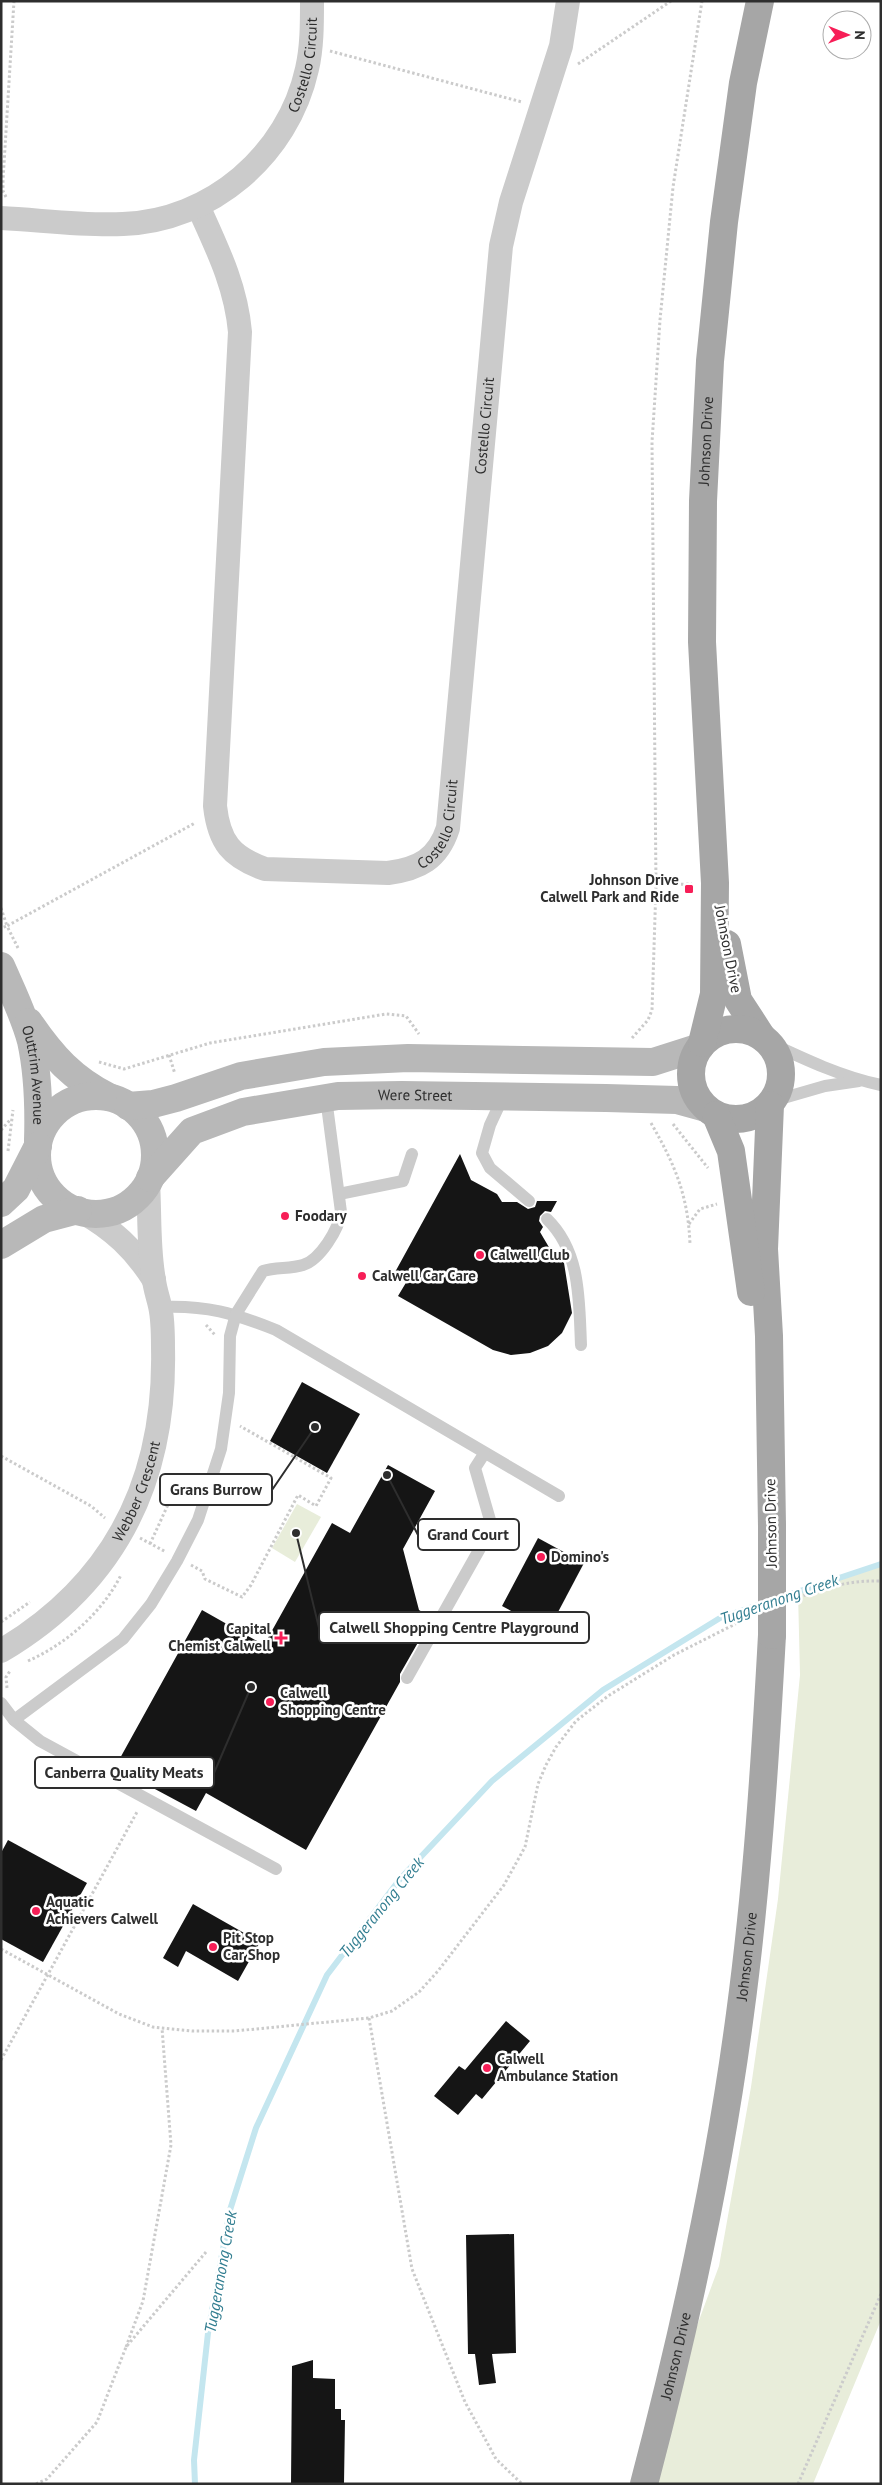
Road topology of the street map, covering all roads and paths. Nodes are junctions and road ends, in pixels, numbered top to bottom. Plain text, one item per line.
1 (14, 1) edge
2 (312, 1) edge
3 (568, 1) edge
4 (671, 1) edge
5 (702, 1) edge
6 (760, 1) edge
7 (329, 51) dead end
8 (576, 66) dead end
9 (542, 107) junction
10 (198, 206) junction
11 (4, 208) edge
12 (216, 815) junction
13 (703, 884) junction
14 (656, 885) junction
15 (1, 908) edge
16 (7, 926) junction
17 (1, 928) edge
18 (1, 966) edge
19 (20, 1008) junction
20 (422, 1038) dead end
21 (629, 1040) dead end
22 (765, 1040) junction
23 (701, 1045) junction
24 (91, 1060) dead end
25 (861, 1081) junction
26 (881, 1085) edge
27 (326, 1098) junction
28 (504, 1098) junction
29 (119, 1102) junction
30 (771, 1103) junction
31 (711, 1112) junction
32 (648, 1116) dead end
33 (668, 1119) dead end
34 (1, 1130) edge
35 (38, 1144) junction
36 (412, 1154) dead end
37 (7, 1158) dead end
38 (714, 1174) dead end
39 (149, 1180) junction
40 (339, 1194) junction
41 (738, 1200) junction
42 (529, 1202) dead end
43 (1, 1203) edge
44 (80, 1211) junction
45 (547, 1219) dead end
46 (689, 1224) junction
47 (690, 1244) dead end
48 (1, 1245) edge
49 (154, 1280) junction
50 (160, 1307) junction
51 (236, 1314) junction
52 (201, 1323) dead end
53 (230, 1336) junction
54 (581, 1345) dead end
55 (225, 1420) junction
56 (769, 1421) junction
57 (484, 1454) junction
58 (1, 1456) edge
59 (160, 1494) dead end
60 (559, 1496) dead end
61 (109, 1521) dead end
62 (140, 1538) dead end
63 (150, 1544) junction
64 (178, 1558) junction
65 (881, 1581) edge
66 (785, 1603) dead end
67 (751, 1617) dead end
68 (1, 1651) edge
69 (407, 1678) dead end
70 (1, 1703) edge
71 (14, 1720) junction
72 (144, 1798) junction
73 (276, 1869) dead end
74 (1, 1949) edge
75 (48, 1975) junction
76 (369, 2018) junction
77 (162, 2028) junction
78 (1, 2060) edge
79 (206, 2252) dead end
80 (881, 2294) edge
81 (126, 2347) junction
82 (36, 2484) edge
83 (522, 2484) edge
84 (644, 2484) edge
85 (798, 2484) edge

1 - 11 path
2 - 10 street, Costello Circuit
3 - 9 street, Costello Circuit
4 - 8 path
5 - 14 path
6 - 13 main road, Johnson Drive
7 - 9 path
9 - 12 street, Costello Circuit
10 - 11 street, Costello Circuit
10 - 12 street, Costello Circuit
12 - 16 path
13 - 14 path
13 - 22 main road, Johnson Drive
13 - 23 main road, Johnson Drive
14 - 21 path
15 - 16 path
16 - 17 path
18 - 19 street, Outtrim Avenue
19 - 29 street, Outtrim Avenue
19 - 35 street, Outtrim Avenue
20 - 24 path
22 - 23 main road
22 - 25 lane
22 - 30 main road
23 - 29 street
23 - 31 main road
25 - 26 lane
25 - 30 lane
27 - 28 street, Were Street
27 - 39 street, Were Street
27 - 40 lane
28 - 31 street, Were Street
28 - 42 lane
29 - 35 street
29 - 39 street
30 - 31 main road
30 - 56 main road, Johnson Drive
31 - 41 main road, Johnson Drive
32 - 46 path
33 - 38 path
34 - 37 path
35 - 43 street
35 - 44 street
36 - 40 lane
39 - 44 street
39 - 49 street, Webber Crescent
40 - 51 lane
41 - 46 path
41 - 56 main road, Johnson Drive
44 - 48 street
44 - 49 street, Webber Crescent
45 - 54 lane
46 - 47 path
49 - 50 street, Webber Crescent
50 - 51 lane
50 - 68 street, Webber Crescent
51 - 53 lane
51 - 57 lane
52 - 53 path
53 - 55 lane
55 - 64 lane
55 - 64 path
56 - 84 main road, Johnson Drive, bridge
57 - 60 lane
57 - 69 lane
58 - 61 path
59 - 63 path
62 - 63 path
63 - 64 path
64 - 71 lane
65 - 66 path
67 - 76 path
70 - 71 lane
71 - 72 lane
72 - 73 lane
72 - 75 path
74 - 75 path
75 - 77 path
75 - 78 path
76 - 77 path
76 - 83 path
77 - 81 path
79 - 81 path
80 - 85 path
81 - 82 path

